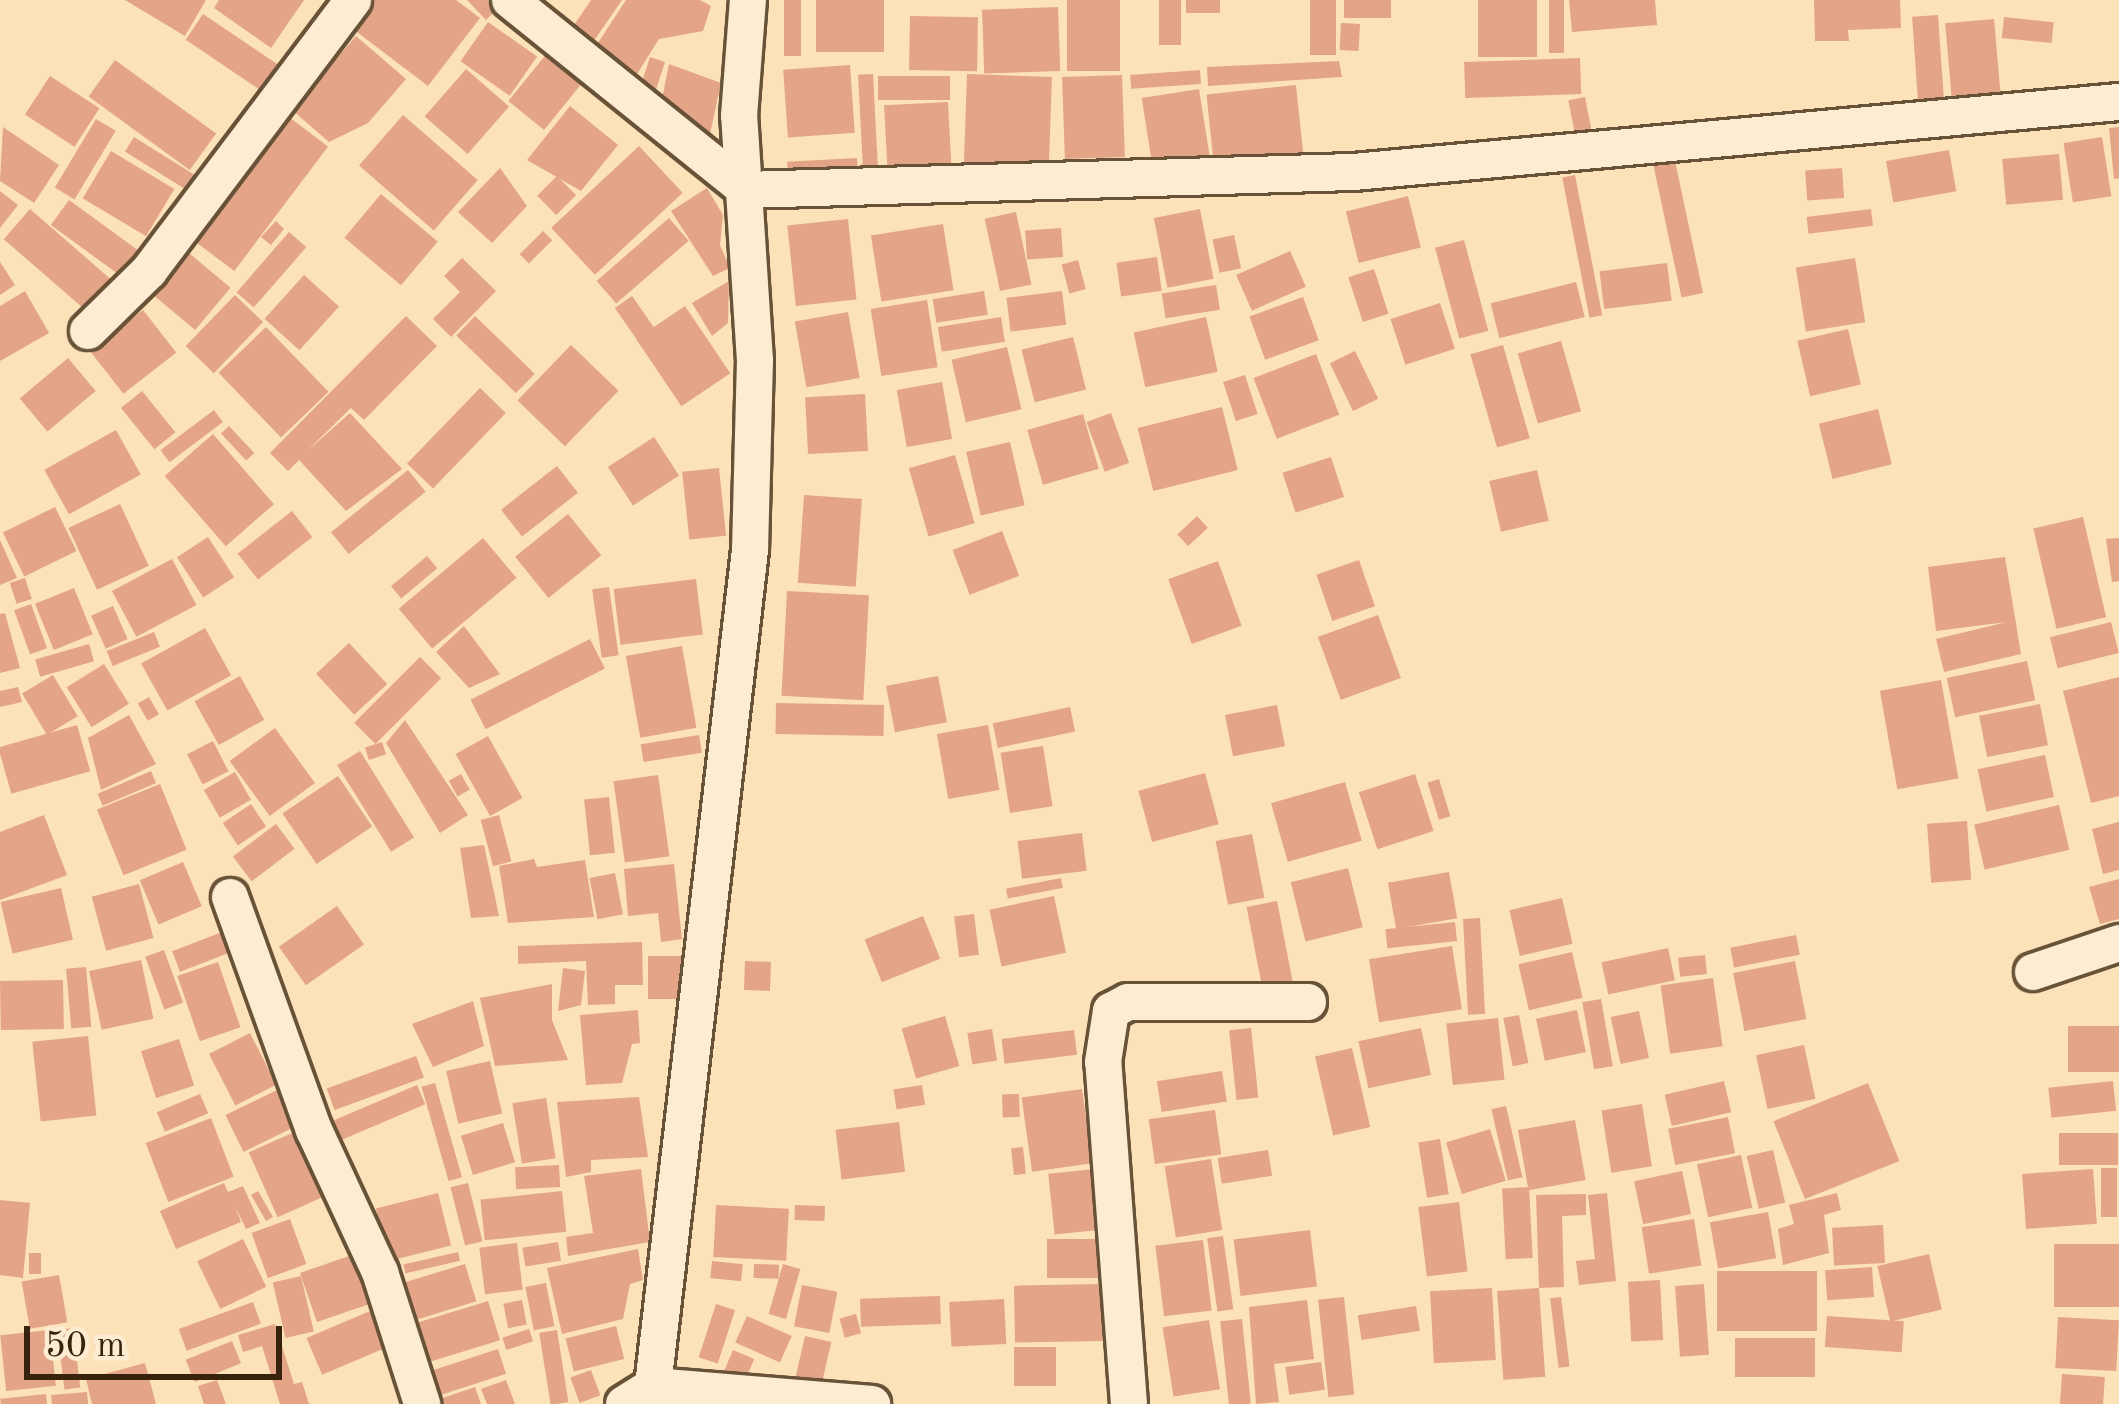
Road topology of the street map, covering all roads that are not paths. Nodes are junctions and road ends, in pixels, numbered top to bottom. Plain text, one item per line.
1 (353, 0) edge
2 (511, 0) edge
3 (748, 0) edge
4 (2119, 102) edge
5 (746, 190) junction
6 (88, 331) dead end
7 (230, 897) dead end
8 (2119, 943) edge
9 (2033, 971) dead end
10 (1308, 1002) dead end
11 (639, 1395) edge
12 (422, 1404) edge
13 (872, 1404) edge
14 (1129, 1404) edge

1 - 6 street
2 - 5 street
3 - 5 street
4 - 5 street
5 - 11 street
7 - 12 street
8 - 9 street
10 - 14 street
11 - 13 street

